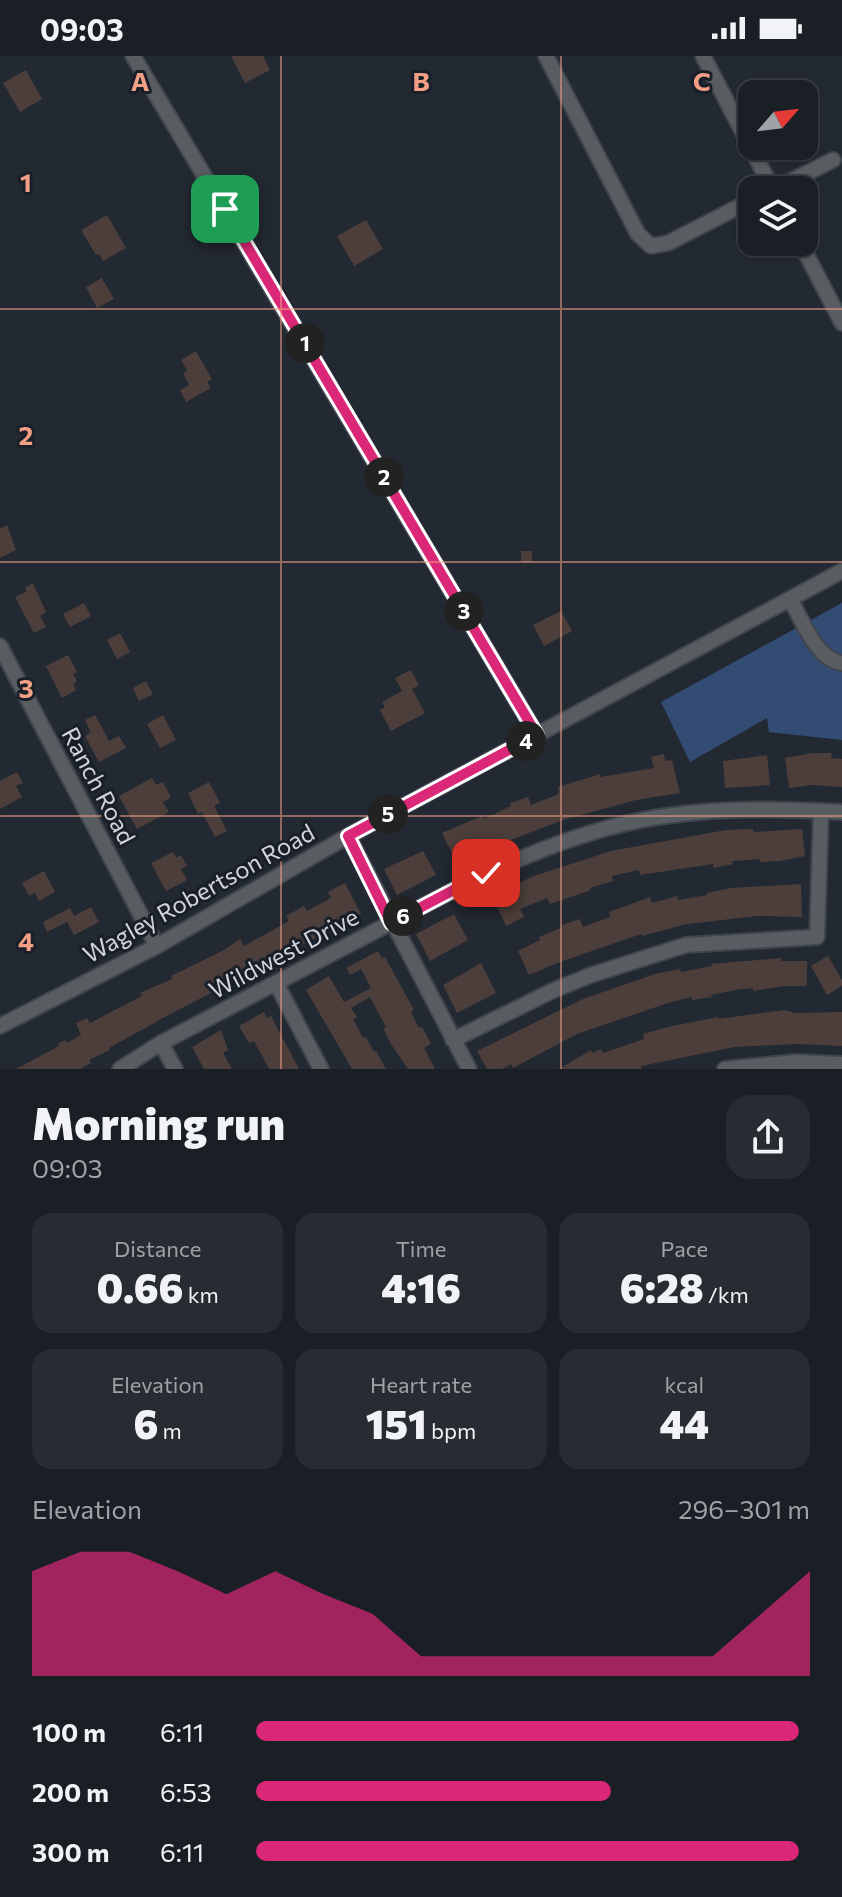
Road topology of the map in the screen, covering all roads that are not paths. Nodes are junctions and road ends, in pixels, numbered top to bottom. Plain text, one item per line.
1 (133, 56) edge
2 (546, 56) edge
3 (703, 56) edge
4 (833, 160) dead end
5 (766, 176) edge
6 (801, 176) edge
7 (738, 207) edge
8 (807, 256) edge
9 (842, 323) edge
10 (842, 571) edge
11 (790, 599) junction
12 (0, 646) edge
13 (842, 663) edge
14 (537, 735) junction
15 (821, 811) junction
16 (842, 812) edge
17 (348, 836) junction
18 (391, 923) junction
19 (157, 946) junction
20 (276, 983) junction
21 (0, 1026) edge
22 (453, 1040) junction
23 (161, 1043) junction
24 (842, 1064) edge
25 (120, 1069) edge
26 (175, 1069) edge
27 (321, 1069) edge
28 (469, 1069) edge
29 (725, 1069) edge

1 - 14 street
2 - 7 street
3 - 5 street
4 - 6 street
8 - 9 street
10 - 11 street, Wagley Robertson Road
11 - 13 street
11 - 14 street, Wagley Robertson Road
12 - 19 street, Ranch Road
14 - 17 street, Wagley Robertson Road
15 - 16 street, Wildwest Drive
15 - 18 street, Wildwest Drive
15 - 22 street
17 - 18 street
17 - 19 street, Wagley Robertson Road
18 - 20 street, Wildwest Drive
18 - 22 street
19 - 21 street, Wagley Robertson Road
20 - 23 street, Wildwest Drive
20 - 27 street
22 - 28 street
23 - 25 street, Wildwest Drive
23 - 26 street
24 - 29 street

